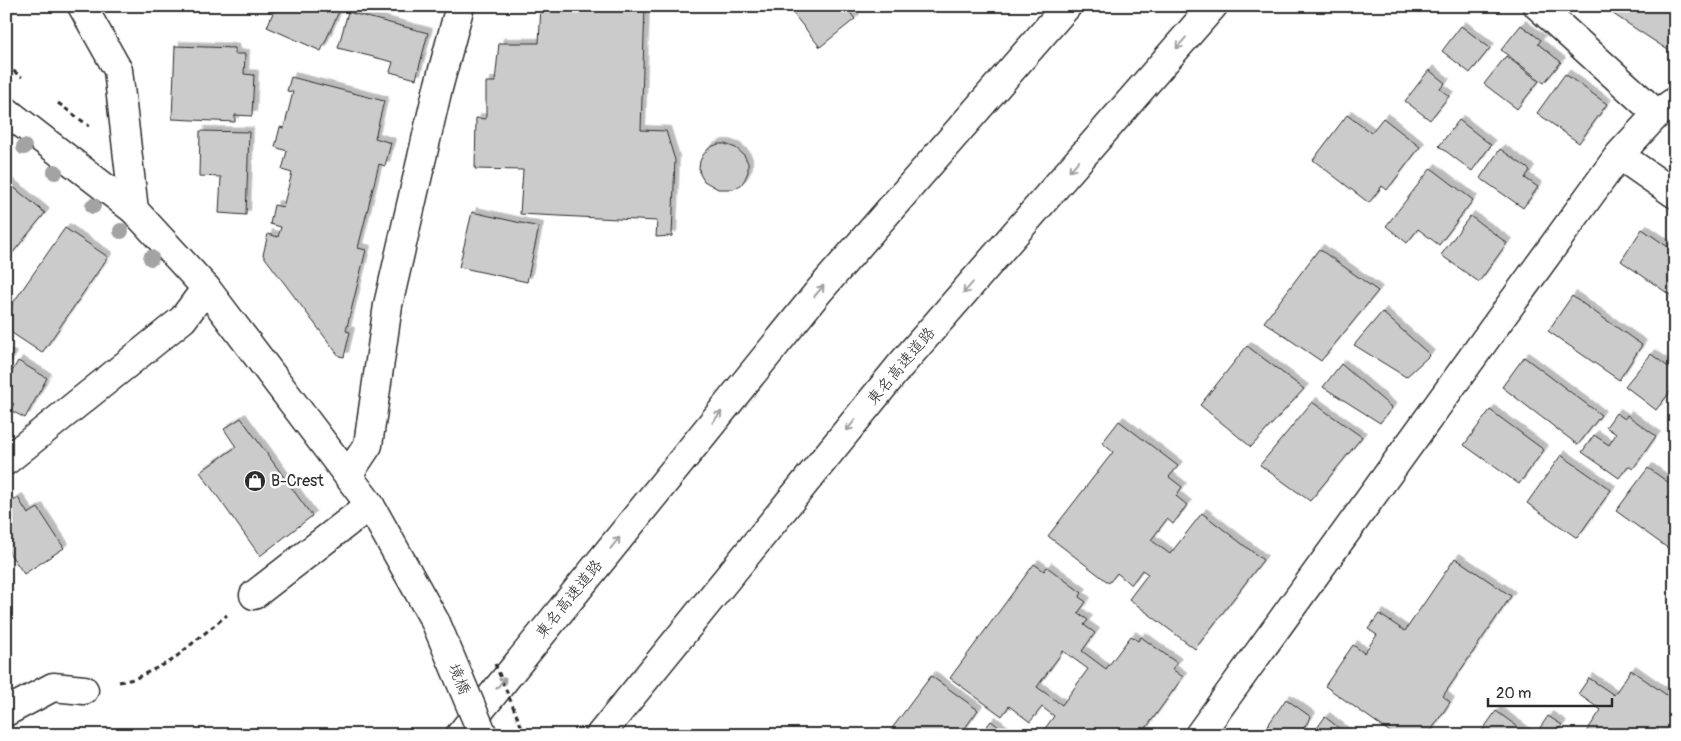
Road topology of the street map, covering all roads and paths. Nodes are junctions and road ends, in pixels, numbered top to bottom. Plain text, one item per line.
1 (82, 6) edge
2 (460, 6) edge
3 (1067, 6) edge
4 (1213, 6) edge
5 (1538, 6) edge
6 (1666, 107) edge
7 (6, 111) edge
8 (1619, 154) junction
9 (1675, 194) edge
10 (134, 210) junction
11 (206, 288) junction
12 (6, 461) edge
13 (348, 475) junction
14 (370, 505) junction
15 (254, 595) joint
16 (492, 658) dead end
17 (84, 690) joint
18 (6, 712) edge
19 (460, 735) edge
20 (483, 735) edge
21 (525, 735) edge
22 (600, 735) edge
23 (1199, 735) edge

1 - 10 main road
2 - 13 main road
19 -> 3 main road, 東名高速道路
4 -> 22 main road, 東名高速道路
5 - 6 main road
6 - 8 main road
7 - 10 main road, 境橋
8 - 9 main road
8 - 23 main road
10 - 11 main road, 境橋
11 - 12 main road
11 - 13 main road, 境橋
13 - 14 main road, 境橋
14 - 15 main road
14 - 20 main road, 境橋, bridge
15 - 17 path
16 - 21 path, bridge
17 - 18 main road

